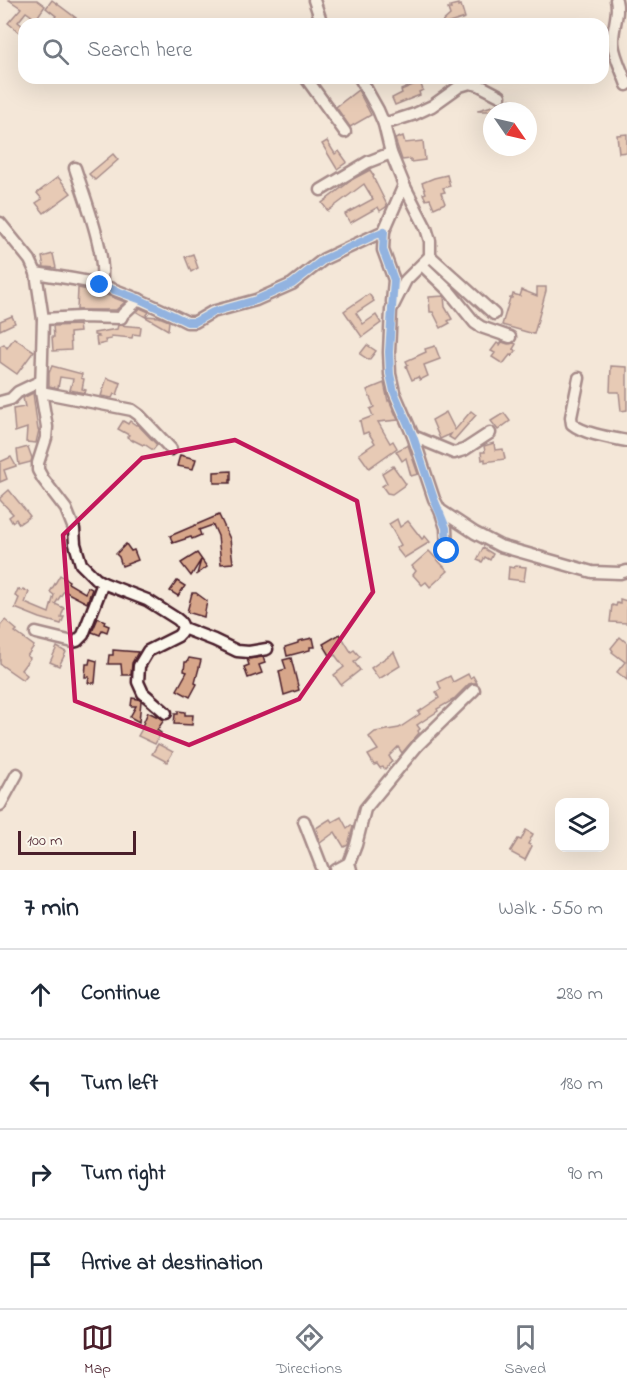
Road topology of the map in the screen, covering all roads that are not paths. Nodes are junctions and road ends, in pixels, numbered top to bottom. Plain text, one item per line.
1 (314, 0) edge
2 (616, 0) edge
3 (320, 18) edge
4 (310, 84) edge
5 (363, 84) edge
6 (467, 84) edge
7 (474, 84) edge
8 (627, 85) edge
9 (500, 96) dead end
10 (384, 124) junction
11 (345, 132) dead end
12 (391, 153) junction
13 (75, 168) dead end
14 (404, 185) junction
15 (321, 190) dead end
16 (2, 228) edge
17 (384, 231) junction
18 (430, 256) junction
19 (422, 265) junction
20 (36, 273) junction
21 (100, 285) junction
22 (139, 299) junction
23 (391, 310) junction
24 (494, 314) dead end
25 (43, 319) junction
26 (510, 337) dead end
27 (579, 378) dead end
28 (41, 387) junction
29 (0, 402) edge
30 (490, 433) dead end
31 (413, 436) junction
32 (627, 441) edge
33 (171, 449) dead end
34 (440, 510) junction
35 (447, 551) dead end
36 (625, 574) edge
37 (103, 583) junction
38 (183, 628) junction
39 (36, 633) dead end
40 (267, 649) dead end
41 (474, 690) dead end
42 (166, 713) dead end
43 (17, 774) dead end
44 (0, 805) edge
45 (304, 821) dead end
46 (350, 866) edge
47 (323, 870) edge
48 (336, 870) edge

1 - 3 street
2 - 8 street
4 - 11 street
5 - 10 street
6 - 10 street
7 - 9 street
10 - 12 street
12 - 14 street
12 - 15 street
13 - 21 street
14 - 17 street
14 - 18 street
16 - 20 street
17 - 22 street
17 - 23 street
18 - 19 street
18 - 24 street
19 - 23 street
19 - 26 street
20 - 21 street
20 - 25 street
21 - 22 street
22 - 25 street
23 - 31 street
25 - 28 street
27 - 32 street
28 - 29 street
28 - 33 street
28 - 37 street
30 - 31 street
31 - 34 street
34 - 35 street
34 - 36 street
37 - 38 street
37 - 39 street
38 - 40 street
38 - 42 street
41 - 46 street
43 - 44 street
45 - 47 street
46 - 48 street

